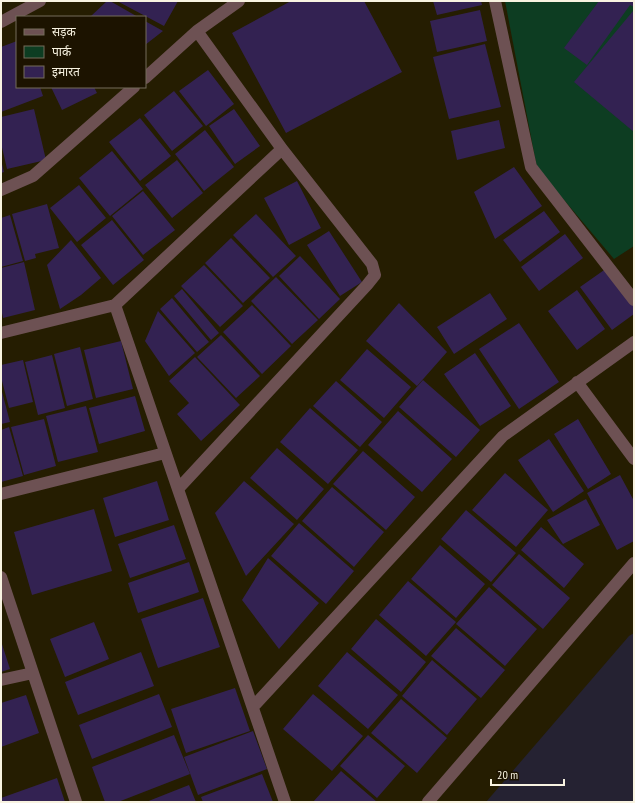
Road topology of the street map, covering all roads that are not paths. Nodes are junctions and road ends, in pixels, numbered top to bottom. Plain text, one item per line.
1 (40, 1) edge
2 (239, 1) edge
3 (495, 1) edge
4 (1, 22) edge
5 (197, 31) junction
6 (146, 77) edge
7 (133, 88) edge
8 (282, 149) junction
9 (1, 190) edge
10 (634, 300) edge
11 (115, 306) junction
12 (1, 333) edge
13 (634, 342) edge
14 (577, 382) junction
15 (165, 453) junction
16 (634, 459) edge
17 (178, 488) junction
18 (1, 494) edge
19 (634, 563) edge
20 (1, 577) edge
21 (33, 673) junction
22 (1, 680) edge
23 (253, 707) junction
24 (76, 802) edge
25 (286, 802) edge
26 (428, 802) edge

1 - 4 street
2 - 5 street
3 - 10 street
5 - 6 street
5 - 8 street
7 - 9 street
8 - 11 street
8 - 17 street
11 - 12 street
11 - 15 street
13 - 14 street
14 - 16 street
14 - 23 street
15 - 17 street
15 - 18 street
17 - 23 street
19 - 26 street
20 - 21 street
21 - 22 street
21 - 24 street
23 - 25 street

